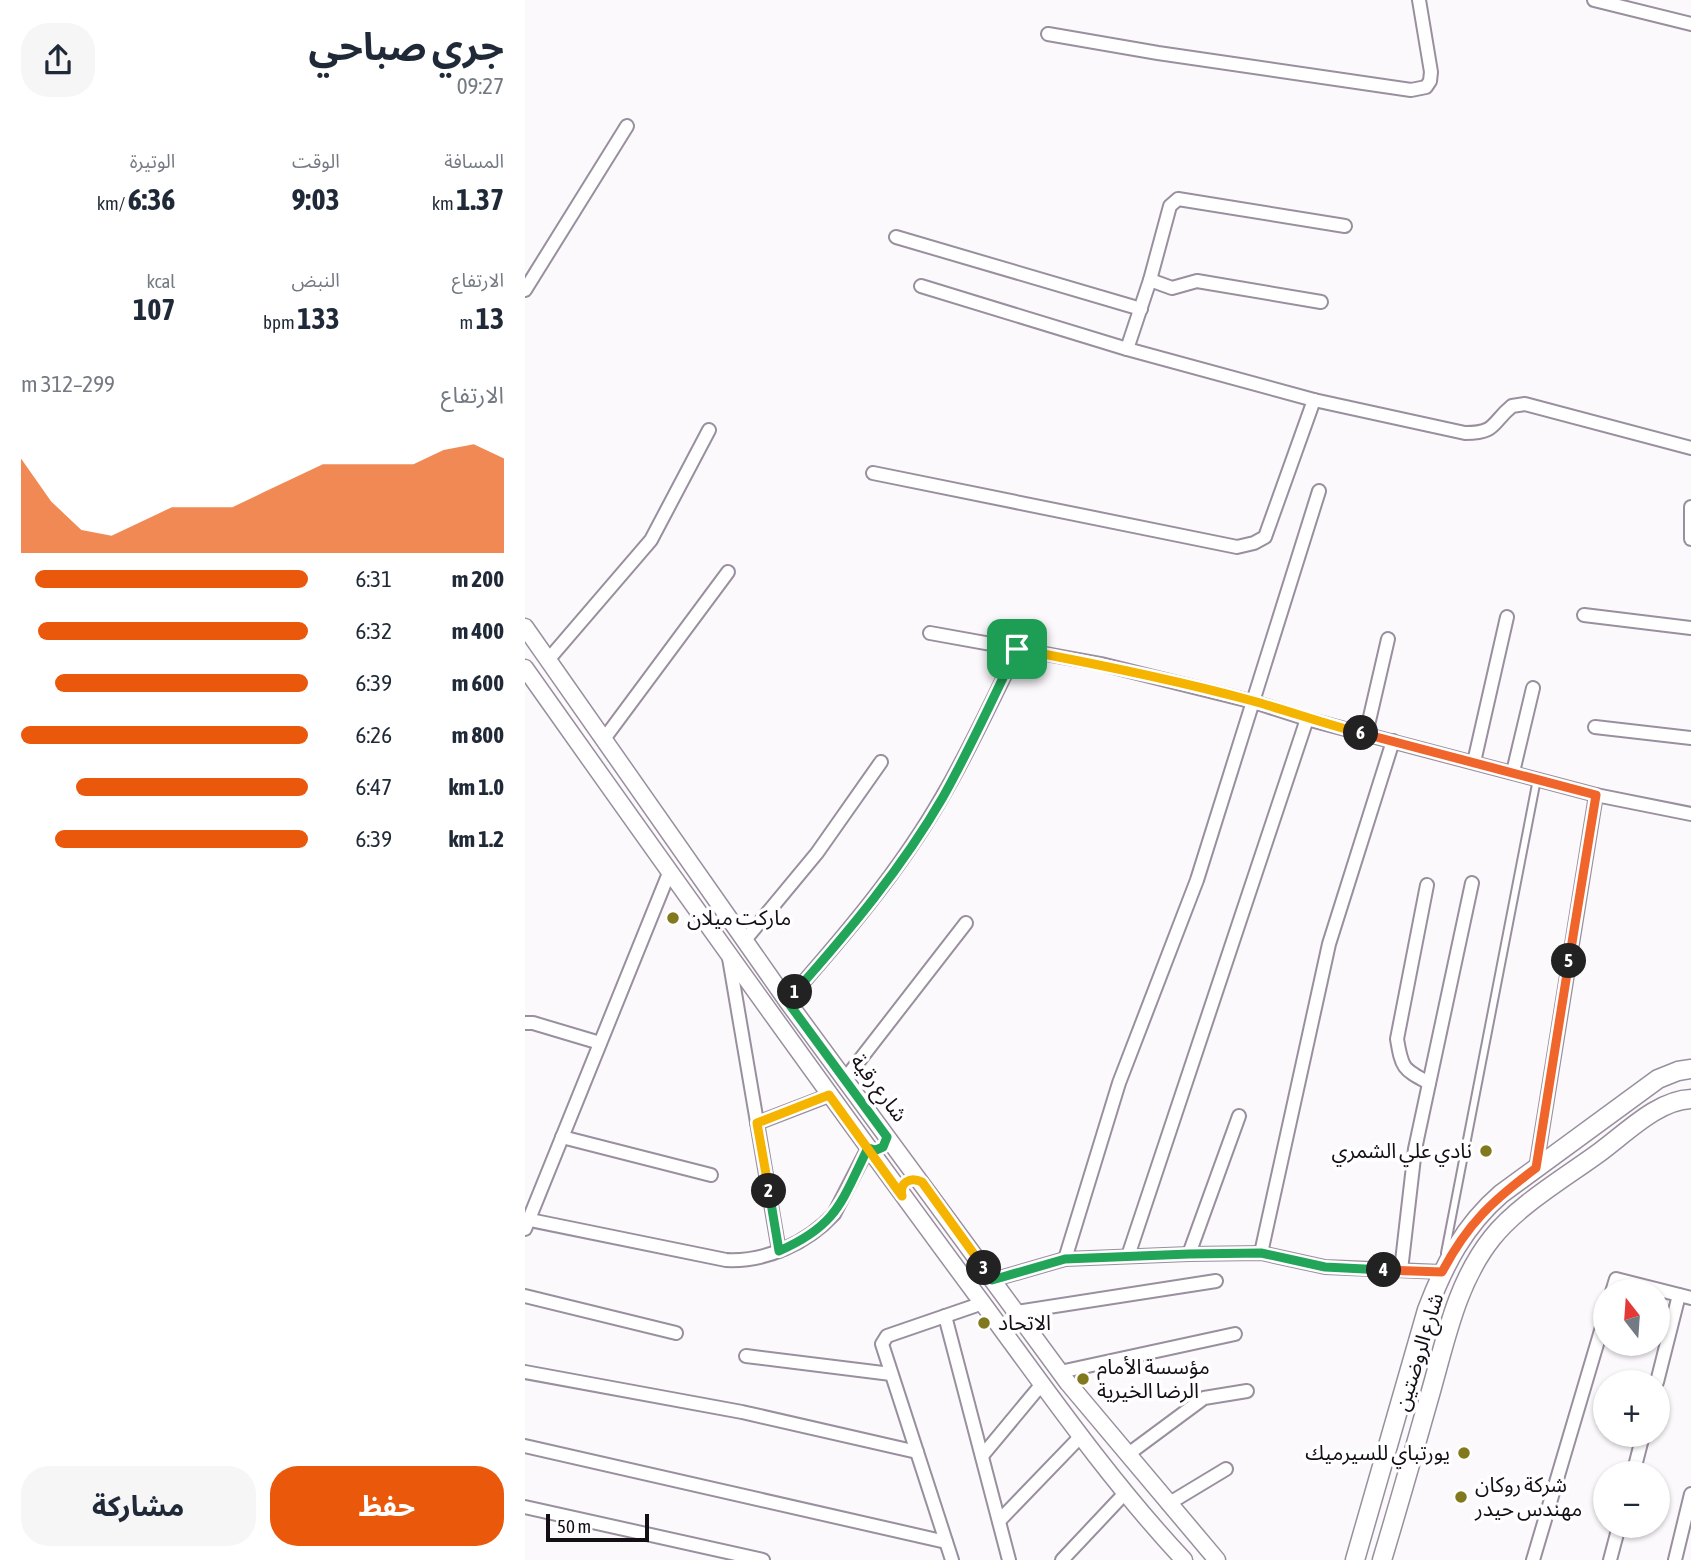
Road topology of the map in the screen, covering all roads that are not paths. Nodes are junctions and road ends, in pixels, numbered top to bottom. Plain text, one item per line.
1 (1419, 0) edge
2 (1594, 0) edge
3 (1691, 24) edge
4 (1048, 34) dead end
5 (627, 126) dead end
6 (1345, 226) dead end
7 (895, 237) dead end
8 (1150, 280) junction
9 (921, 286) dead end
10 (525, 290) edge
11 (1321, 302) dead end
12 (1140, 309) junction
13 (1127, 349) junction
14 (1314, 400) junction
15 (709, 429) dead end
16 (1691, 448) edge
17 (873, 473) dead end
18 (1319, 491) dead end
19 (1691, 514) edge
20 (1691, 539) edge
21 (728, 572) dead end
22 (1584, 615) dead end
23 (1507, 617) dead end
24 (525, 627) edge
25 (1691, 628) edge
26 (930, 633) dead end
27 (1388, 639) dead end
28 (1017, 649) junction
29 (548, 660) junction
30 (525, 668) edge
31 (1533, 688) dead end
32 (1254, 702) junction
33 (1307, 719) junction
34 (1595, 727) dead end
35 (1366, 734) junction
36 (1691, 738) edge
37 (604, 739) junction
38 (1393, 741) junction
39 (881, 762) dead end
40 (1474, 762) junction
41 (1513, 772) junction
42 (1537, 779) junction
43 (1596, 795) junction
44 (1691, 814) edge
45 (669, 873) junction
46 (1472, 883) dead end
47 (1427, 885) dead end
48 (966, 923) dead end
49 (745, 940) junction
50 (729, 954) junction
51 (787, 1001) junction
52 (525, 1023) edge
53 (600, 1043) junction
54 (1691, 1069) edge
55 (845, 1079) junction
56 (1429, 1083) junction
57 (829, 1095) junction
58 (1691, 1098) edge
59 (1239, 1116) dead end
60 (757, 1123) junction
61 (887, 1133) junction
62 (562, 1137) junction
63 (868, 1148) junction
64 (1536, 1168) junction
65 (711, 1175) dead end
66 (922, 1182) junction
67 (902, 1196) junction
68 (526, 1222) edge
69 (779, 1251) junction
70 (1261, 1253) junction
71 (1189, 1254) junction
72 (1128, 1256) junction
73 (1065, 1259) junction
74 (1401, 1270) junction
75 (1442, 1272) junction
76 (992, 1280) junction
77 (1216, 1281) dead end
78 (525, 1296) edge
79 (1685, 1297) edge
80 (983, 1303) junction
81 (1016, 1312) junction
82 (945, 1316) junction
83 (677, 1333) dead end
84 (1235, 1334) dead end
85 (746, 1356) dead end
86 (1593, 1356) edge
87 (1661, 1370) edge
88 (525, 1372) edge
89 (1060, 1372) junction
90 (891, 1374) junction
91 (1041, 1385) junction
92 (1247, 1391) dead end
93 (1081, 1436) junction
94 (525, 1446) edge
95 (917, 1452) junction
96 (1127, 1455) junction
97 (982, 1456) junction
98 (1226, 1469) dead end
99 (1125, 1492) junction
100 (1691, 1494) edge
101 (1168, 1504) junction
102 (525, 1507) edge
103 (999, 1521) junction
104 (1616, 1538) edge
105 (946, 1542) junction
106 (723, 1556) edge
107 (763, 1560) edge
108 (952, 1560) edge
109 (1009, 1560) edge
110 (1062, 1560) edge
111 (1184, 1560) edge
112 (1217, 1560) edge
113 (1355, 1560) edge
114 (1382, 1560) edge
115 (1533, 1560) edge
116 (1610, 1560) edge
117 (1675, 1560) edge

1 - 4 street
2 - 3 street
5 - 10 street
6 - 8 street
7 - 12 street
8 - 11 street
8 - 12 street
9 - 13 street
12 - 13 street
13 - 14 street
14 - 16 street
14 - 17 street
15 - 29 street
18 - 32 street
19 - 20 street
21 - 37 street
22 - 25 street
23 - 40 street
24 - 29 street, شارع رقية
26 - 28 street
27 - 35 street
28 - 32 street
28 - 51 street
29 - 37 street, شارع رقية
30 - 45 street, شارع رقية
31 - 41 street
32 - 33 street
32 - 73 street
33 - 35 street
33 - 72 street
34 - 36 street
35 - 38 street
37 - 49 street, شارع رقية
38 - 40 street
38 - 70 street
39 - 49 street
40 - 41 street
41 - 42 street
42 - 43 street
42 - 75 lane
43 - 44 street
43 - 64 street
45 - 50 street, شارع رقية
45 - 53 street
46 - 56 street
47 - 56 street
48 - 55 street
49 - 51 street, شارع رقية
50 - 57 street, شارع رقية
50 - 60 street
51 - 55 street, شارع رقية
52 - 53 street
53 - 62 street
54 - 64 main road, شارع الروضتين
55 - 61 street, شارع رقية
56 - 74 street
57 - 60 street
57 - 63 street, شارع رقية
58 - 114 main road, شارع الروضتين
59 - 71 street
60 - 69 street
61 - 63 street
61 - 66 street, شارع رقية
62 - 65 street
62 - 68 street
63 - 67 street, شارع رقية
63 - 69 street
64 - 75 main road, شارع الروضتين
66 - 67 street
66 - 76 street, شارع رقية
67 - 80 street, شارع رقية
68 - 69 street
70 - 71 street
70 - 74 street
71 - 72 street
72 - 73 street
73 - 76 street
74 - 75 street
75 - 113 main road, شارع الروضتين
76 - 81 street, شارع رقية
77 - 81 street
78 - 83 street
79 - 87 street
80 - 82 street
80 - 91 street, شارع رقية
81 - 89 street, شارع رقية
82 - 90 street
82 - 97 street
84 - 89 street
85 - 90 street
86 - 115 street
88 - 95 street
89 - 96 street, شارع رقية
90 - 95 street
91 - 93 street, شارع رقية
91 - 97 street
92 - 96 street
93 - 99 street, شارع رقية
93 - 103 street
94 - 105 street
95 - 105 street
96 - 101 street, شارع رقية
97 - 103 street
98 - 101 street
99 - 110 street
99 - 111 street, شارع رقية
100 - 117 street
101 - 112 street, شارع رقية
102 - 106 street
103 - 109 street
104 - 116 street
105 - 108 street
106 - 107 street

